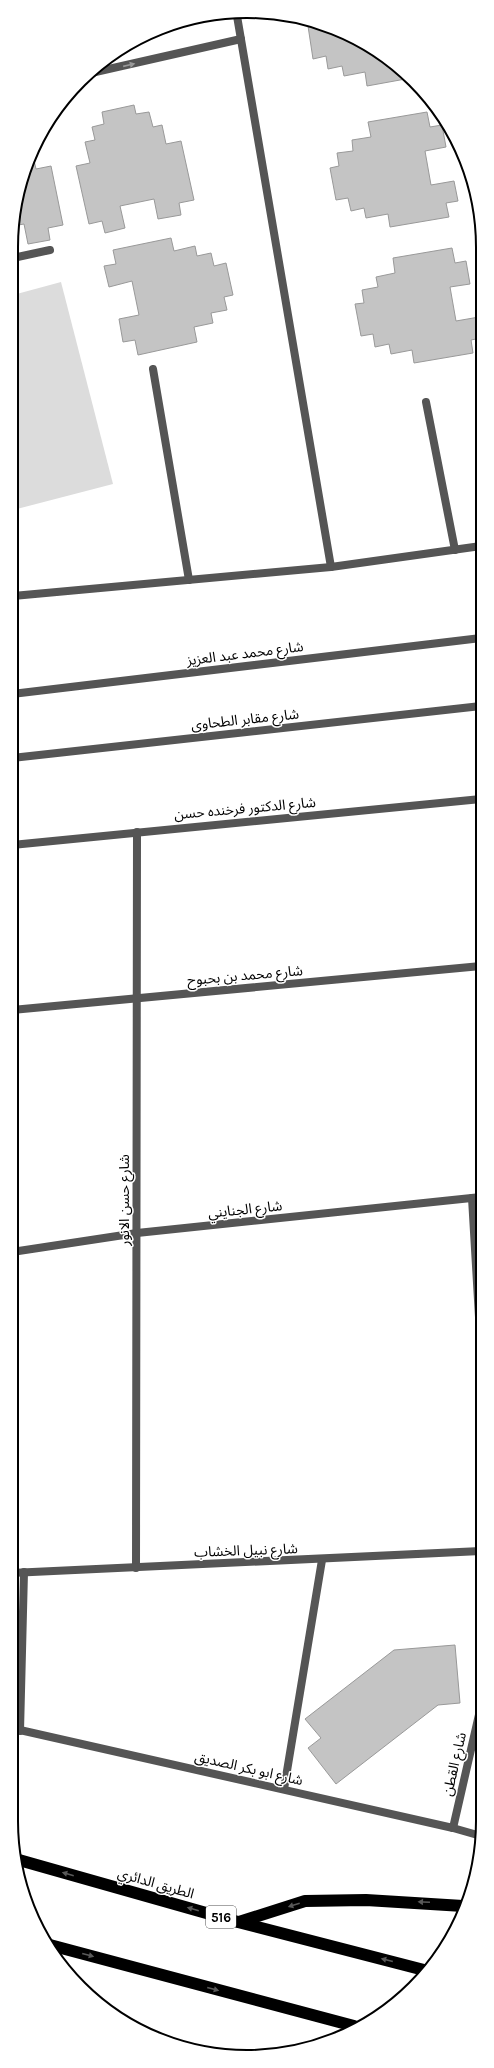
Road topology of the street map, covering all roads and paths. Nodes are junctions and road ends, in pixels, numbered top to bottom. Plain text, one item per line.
1 (237, 18) edge
2 (241, 40) junction
3 (101, 71) edge
4 (50, 250) dead end
5 (18, 257) edge
6 (153, 369) dead end
7 (426, 402) dead end
8 (476, 547) edge
9 (454, 550) junction
10 (331, 567) junction
11 (190, 580) junction
12 (18, 596) edge
13 (476, 639) edge
14 (18, 693) edge
15 (476, 707) edge
16 (18, 757) edge
17 (476, 799) edge
18 (137, 832) junction
19 (18, 844) edge
20 (476, 966) edge
21 (136, 998) junction
22 (18, 1009) edge
23 (472, 1198) junction
24 (476, 1198) edge
25 (137, 1233) junction
26 (18, 1251) edge
27 (476, 1266) edge
28 (476, 1551) edge
29 (322, 1560) junction
30 (136, 1568) junction
31 (18, 1572) edge
32 (24, 1572) junction
33 (476, 1729) edge
34 (20, 1731) joint
35 (284, 1789) junction
36 (453, 1828) junction
37 (476, 1835) edge
38 (21, 1861) edge
39 (460, 1906) edge
40 (238, 1922) junction
41 (56, 1947) edge
42 (421, 1969) edge
43 (350, 2025) edge

1 - 2 street
3 -> 2 street
2 - 10 street
4 - 5 street
6 - 11 street
7 - 9 street
8 - 9 street
9 - 10 street
10 - 11 street
11 - 12 street
13 - 14 street, شارع محمد عبد العزيز
15 - 16 street, شارع مقابر الطحاوى
17 - 18 street, شارع الدكتور فرخنده حسن
18 - 19 street, شارع الدكتور فرخنده حسن
18 - 21 street, شارع حسن الانور
20 - 21 street, شارع محمد بن بحبوح
21 - 22 street, شارع محمد بن بحبوح
21 - 25 street, شارع حسن الانور
23 - 24 street, شارع الجنايني
23 - 25 street, شارع الجنايني
23 - 27 street
25 - 26 street, شارع الجنايني
25 - 30 street, شارع حسن الانور
28 - 29 street, شارع نبيل الخشاب
29 - 30 street, شارع نبيل الخشاب
29 - 35 street
30 - 32 street, شارع نبيل الخشاب
31 - 32 street, شارع نبيل الخشاب
32 - 34 street
33 - 36 street, شارع القطن
34 - 35 street, شارع ابو بكر الصديق
35 - 36 street, شارع ابو بكر الصديق
36 - 37 street, شارع ابو بكر الصديق
40 -> 38 highway, الطريق الدائري / 516
39 -> 40 highway
42 -> 40 highway, الطريق الدائري / 516
41 -> 43 highway

